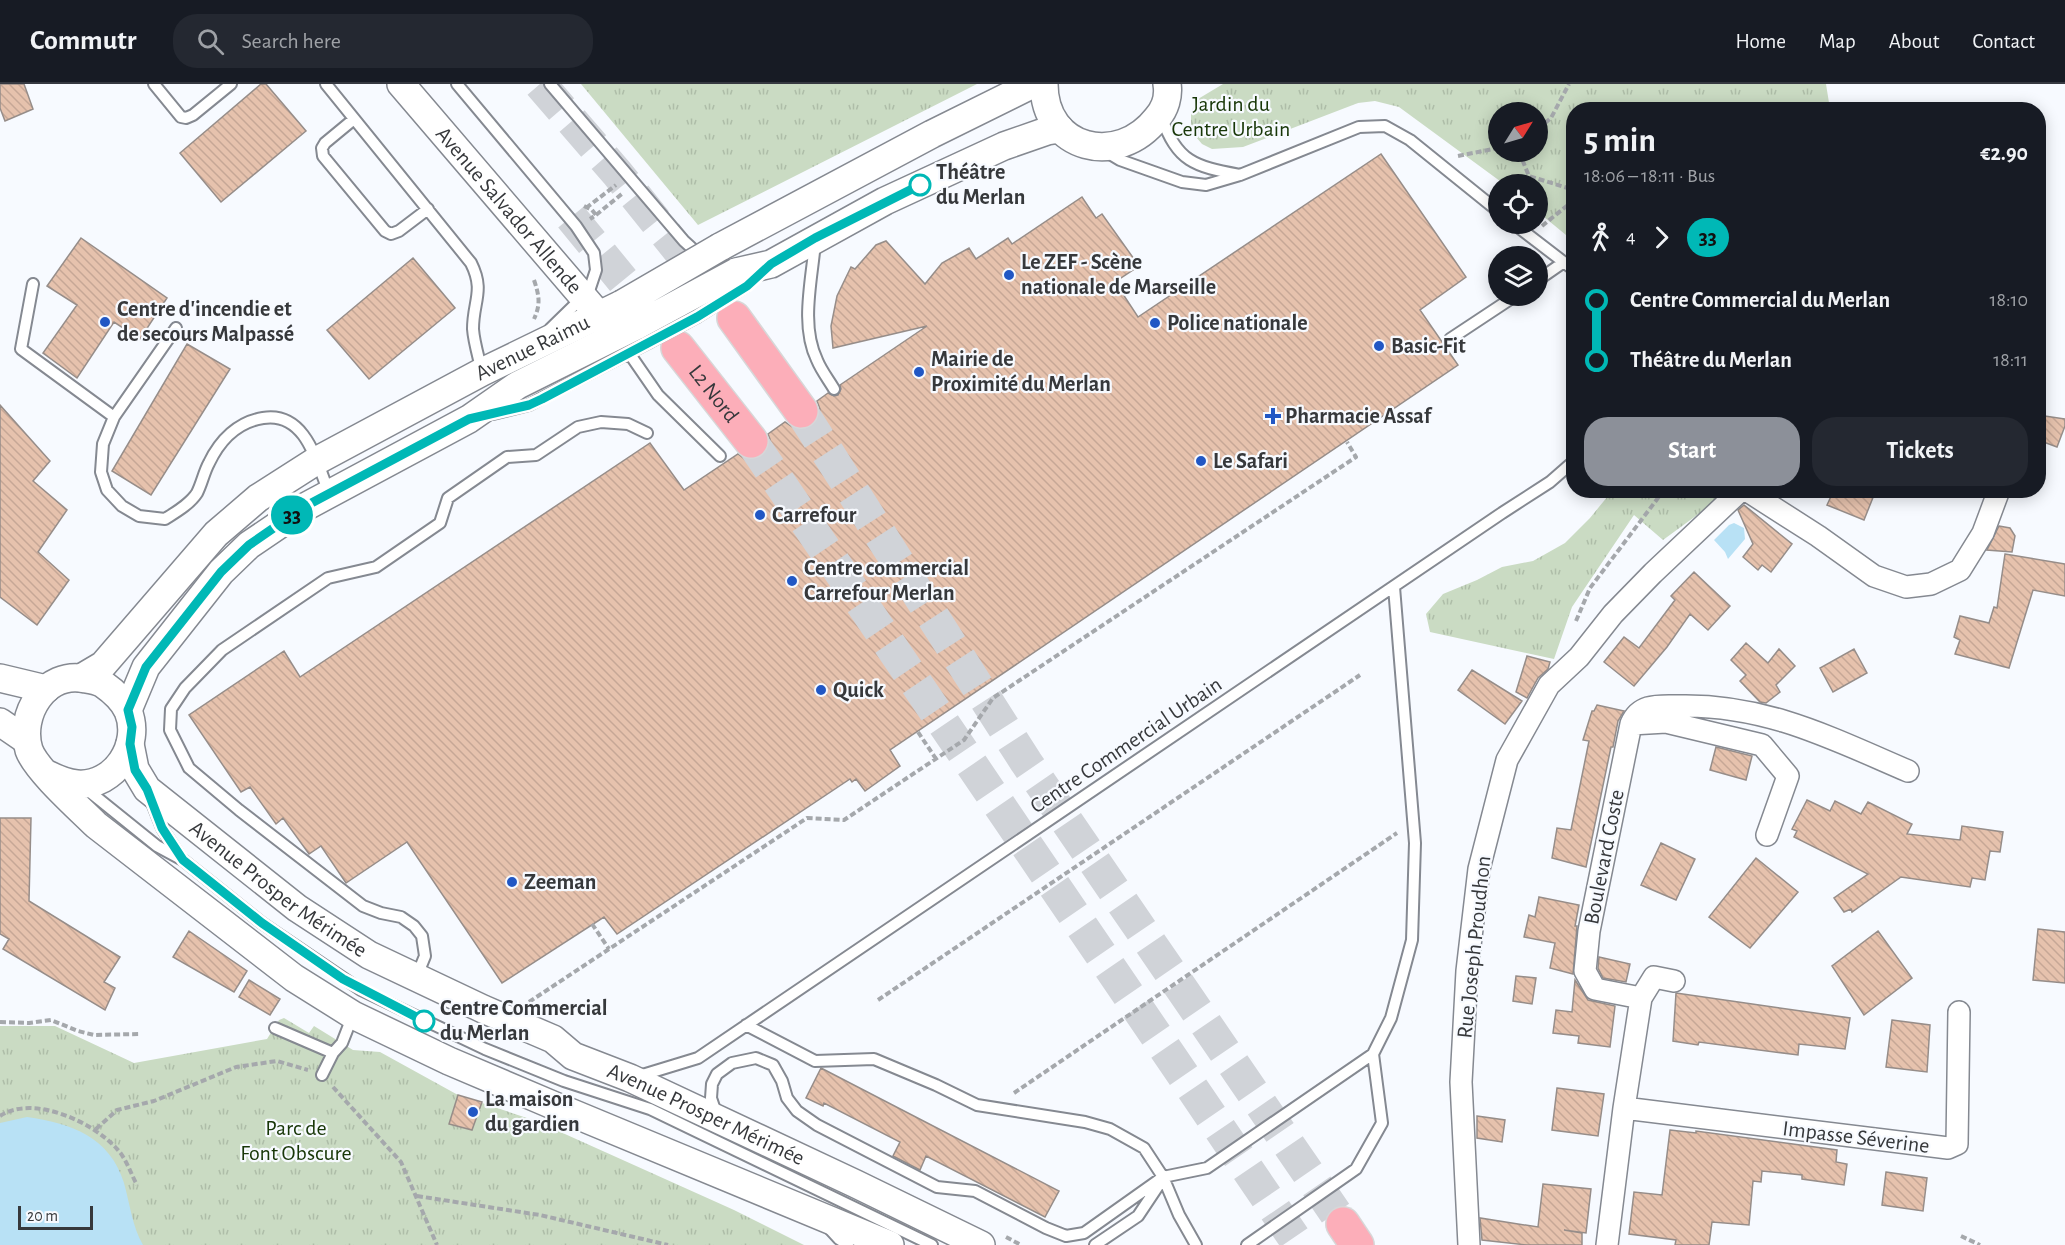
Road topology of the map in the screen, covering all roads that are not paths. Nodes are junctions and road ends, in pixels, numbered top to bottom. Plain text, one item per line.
1 (154, 84) edge
2 (231, 84) edge
3 (326, 84) edge
4 (401, 84) edge
5 (457, 84) edge
6 (550, 84) edge
7 (1033, 84) edge
8 (1044, 84) edge
9 (1168, 93) edge
10 (354, 119) junction
11 (1060, 129) junction
12 (1100, 147) junction
13 (1240, 176) junction
14 (1488, 203) edge
15 (428, 208) junction
16 (1527, 234) edge
17 (815, 238) junction
18 (711, 252) junction
19 (1564, 262) joint
20 (1548, 273) edge
21 (741, 279) junction
22 (33, 284) dead end
23 (710, 286) junction
24 (601, 305) junction
25 (1500, 306) edge
26 (697, 317) junction
27 (734, 318) dead end
28 (177, 328) dead end
29 (1450, 339) dead end
30 (642, 341) junction
31 (482, 372) junction
32 (834, 389) dead end
33 (801, 411) tunnel mouth
34 (114, 417) junction
35 (647, 433) dead end
36 (751, 441) tunnel mouth
37 (720, 456) dead end
38 (316, 461) junction
39 (1566, 468) edge
40 (330, 494) junction
41 (1733, 498) edge
42 (1758, 498) edge
43 (1996, 498) edge
44 (1394, 587) junction
45 (0, 678) edge
46 (81, 678) junction
47 (46, 689) junction
48 (128, 710) junction
49 (0, 722) edge
50 (1631, 724) junction
51 (26, 740) junction
52 (130, 744) junction
53 (1908, 771) dead end
54 (47, 774) junction
55 (80, 784) junction
56 (147, 789) junction
57 (1767, 835) dead end
58 (183, 860) junction
59 (416, 978) junction
60 (1674, 981) dead end
61 (1641, 998) junction
62 (1959, 1012) dead end
63 (353, 1015) junction
64 (746, 1025) junction
65 (275, 1028) dead end
66 (333, 1053) junction
67 (1373, 1054) junction
68 (322, 1075) road end
69 (630, 1078) junction
70 (1624, 1108) junction
71 (722, 1121) junction
72 (1163, 1178) junction
73 (818, 1215) junction
74 (848, 1245) edge
75 (891, 1245) edge
76 (932, 1245) edge
77 (981, 1245) edge
78 (1095, 1245) edge
79 (1196, 1245) edge
80 (1247, 1245) edge
81 (1469, 1245) edge
82 (1607, 1245) edge

1 - 2 lane
3 - 10 lane
4 - 24 street, Avenue Salvador Allende
5 - 24 lane
6 - 18 lane
7 - 18 street, Avenue Raimu
8 - 11 street
9 - 12 street
9 - 13 lane
10 - 15 lane
10 - 15 lane
11 - 12 street
11 - 17 street, Avenue Raimu
12 - 13 lane
13 - 14 lane
15 - 31 lane
16 - 19 lane
17 - 21 street, Avenue Raimu
17 - 32 lane
18 - 23 lane
18 - 24 street, Avenue Raimu, bridge
19 - 20 lane
21 - 23 street, Avenue Raimu, bridge
21 - 26 lane, bridge
22 - 34 lane
23 - 26 lane
23 - 30 street, Avenue Raimu, bridge
24 - 30 street, Avenue Salvador Allende
24 - 31 street, Avenue Raimu
25 - 29 lane
26 - 30 lane, bridge
27 - 33 highway
28 - 34 lane
30 - 36 highway, L2 Nord
30 - 37 lane
30 - 40 street, Avenue Raimu
31 - 38 street, Avenue Raimu
34 - 38 lane
35 - 59 lane
38 - 40 lane
38 - 46 street, Avenue Raimu
39 - 44 lane, Centre Commercial Urbain
40 - 48 street, Avenue Raimu
41 - 81 street, Rue Joseph Proudhon
42 - 43 street
44 - 64 lane, Centre Commercial Urbain
44 - 67 lane
45 - 47 street
46 - 47 street
46 - 48 street
47 - 51 street
48 - 52 street, Avenue Prosper Mérimée
49 - 51 street, Avenue Prosper Mérimée
50 - 53 street
50 - 57 street
50 - 61 street, Boulevard Coste
51 - 54 street, Avenue Prosper Mérimée
52 - 55 street
52 - 56 street, Avenue Prosper Mérimée
54 - 55 street
54 - 63 street, Avenue Prosper Mérimée
55 - 58 lane
56 - 58 lane
56 - 59 street, Avenue Prosper Mérimée
58 - 76 lane
59 - 69 street, Avenue Prosper Mérimée
60 - 61 street
61 - 70 street
62 - 70 street, Impasse Séverine
63 - 66 lane
63 - 73 street, Avenue Prosper Mérimée
64 - 69 lane, Centre Commercial Urbain
64 - 72 lane
65 - 66 lane
66 - 68 lane
67 - 72 lane
67 - 80 lane
69 - 71 street, Avenue Prosper Mérimée
70 - 82 street
71 - 72 lane
71 - 77 street, Avenue Prosper Mérimée
72 - 78 lane
72 - 79 lane
73 - 74 lane
73 - 75 street, Avenue Prosper Mérimée

